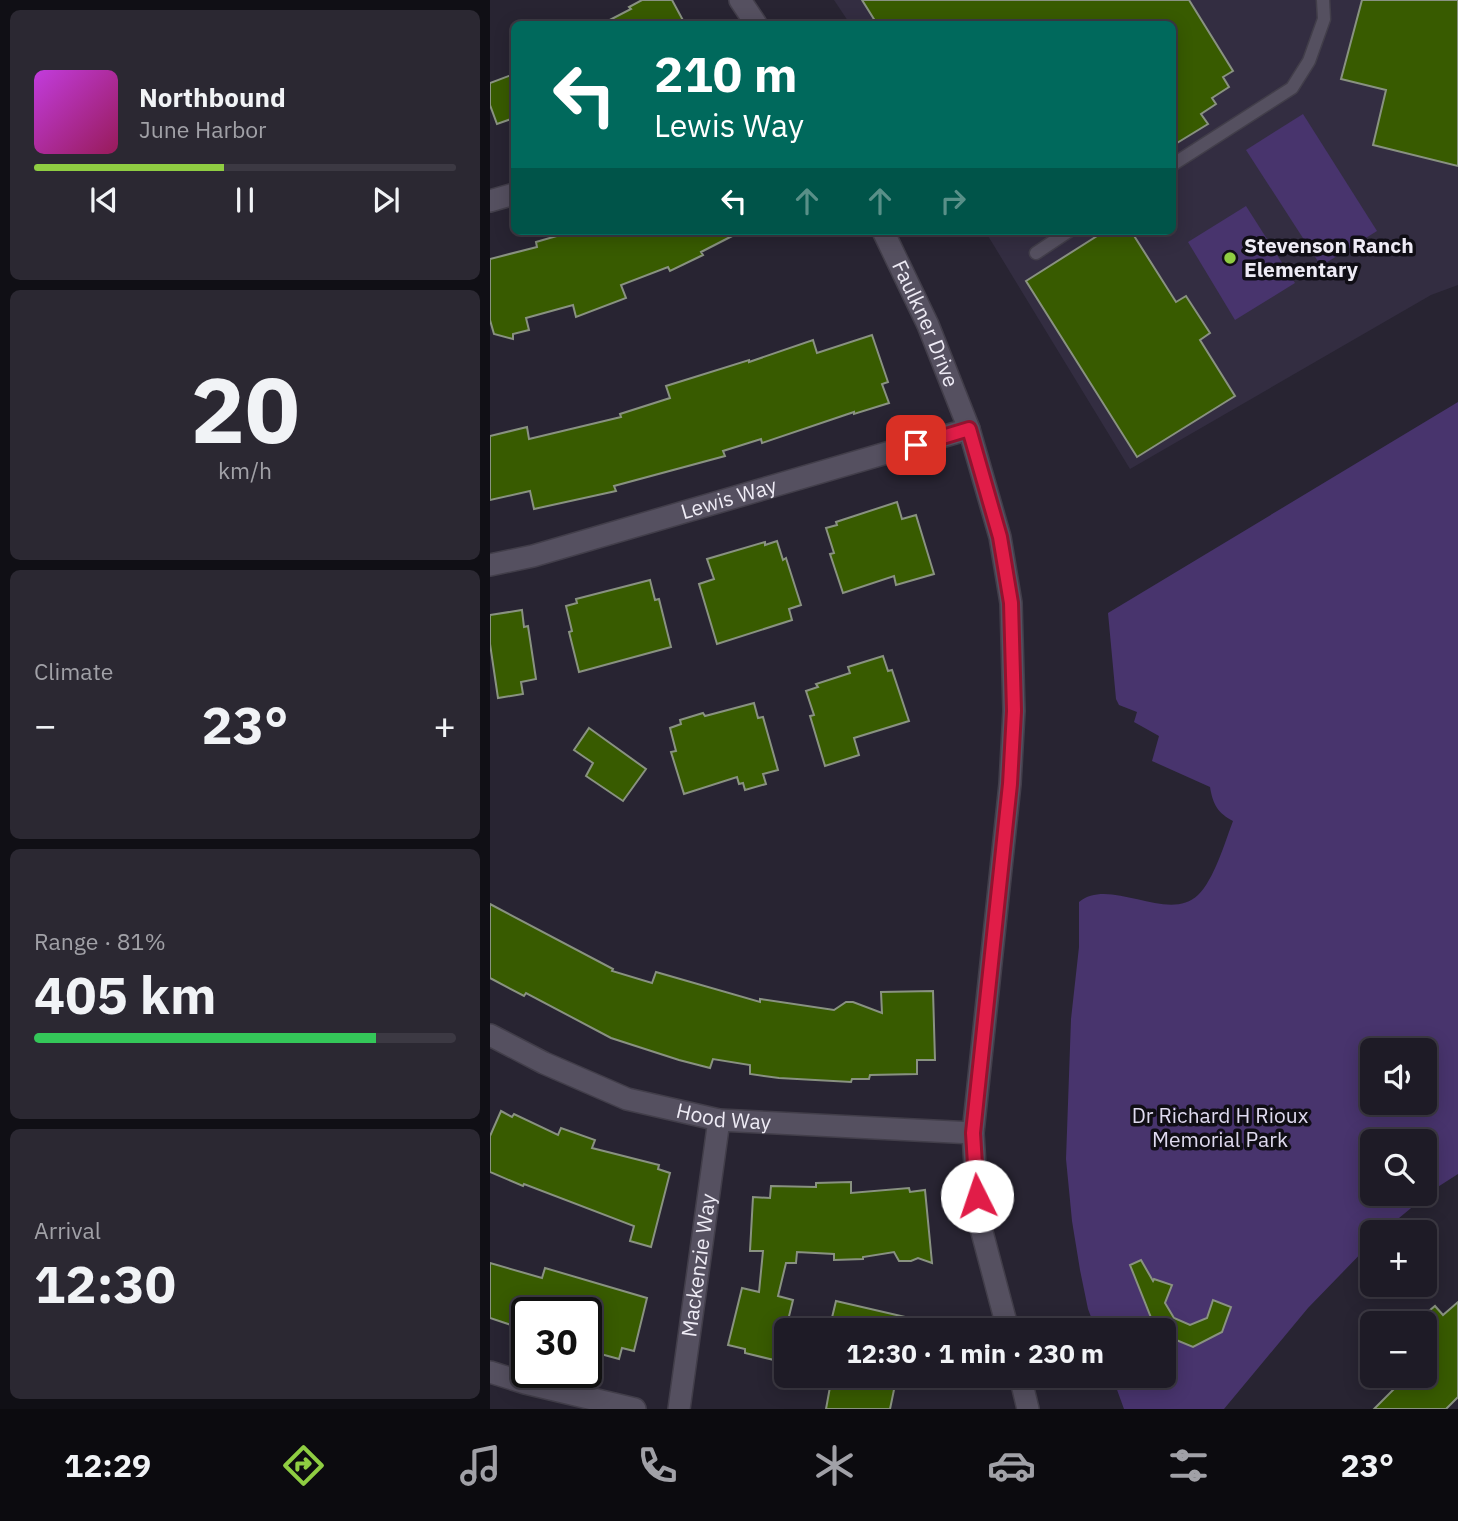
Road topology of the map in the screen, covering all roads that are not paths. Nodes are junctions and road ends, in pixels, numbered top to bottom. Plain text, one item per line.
1 (740, 0) edge
2 (1323, 0) edge
3 (754, 21) edge
4 (1176, 162) edge
5 (511, 195) edge
6 (490, 201) edge
7 (885, 235) edge
8 (1063, 235) edge
9 (1035, 253) dead end
10 (969, 429) junction
11 (490, 565) edge
12 (490, 1035) edge
13 (719, 1120) junction
14 (973, 1133) junction
15 (1005, 1318) edge
16 (490, 1372) edge
17 (1023, 1388) edge
18 (635, 1409) edge
19 (679, 1409) edge
20 (1028, 1409) edge

1 - 3 street
2 - 4 lane
5 - 6 street
7 - 10 street, Faulkner Drive
8 - 9 lane
10 - 11 street, Lewis Way
10 - 14 street, Faulkner Drive
12 - 13 street, Hood Way
13 - 14 street, Hood Way
13 - 19 street, Mackenzie Way
14 - 15 street, Faulkner Drive
16 - 18 street
17 - 20 street

